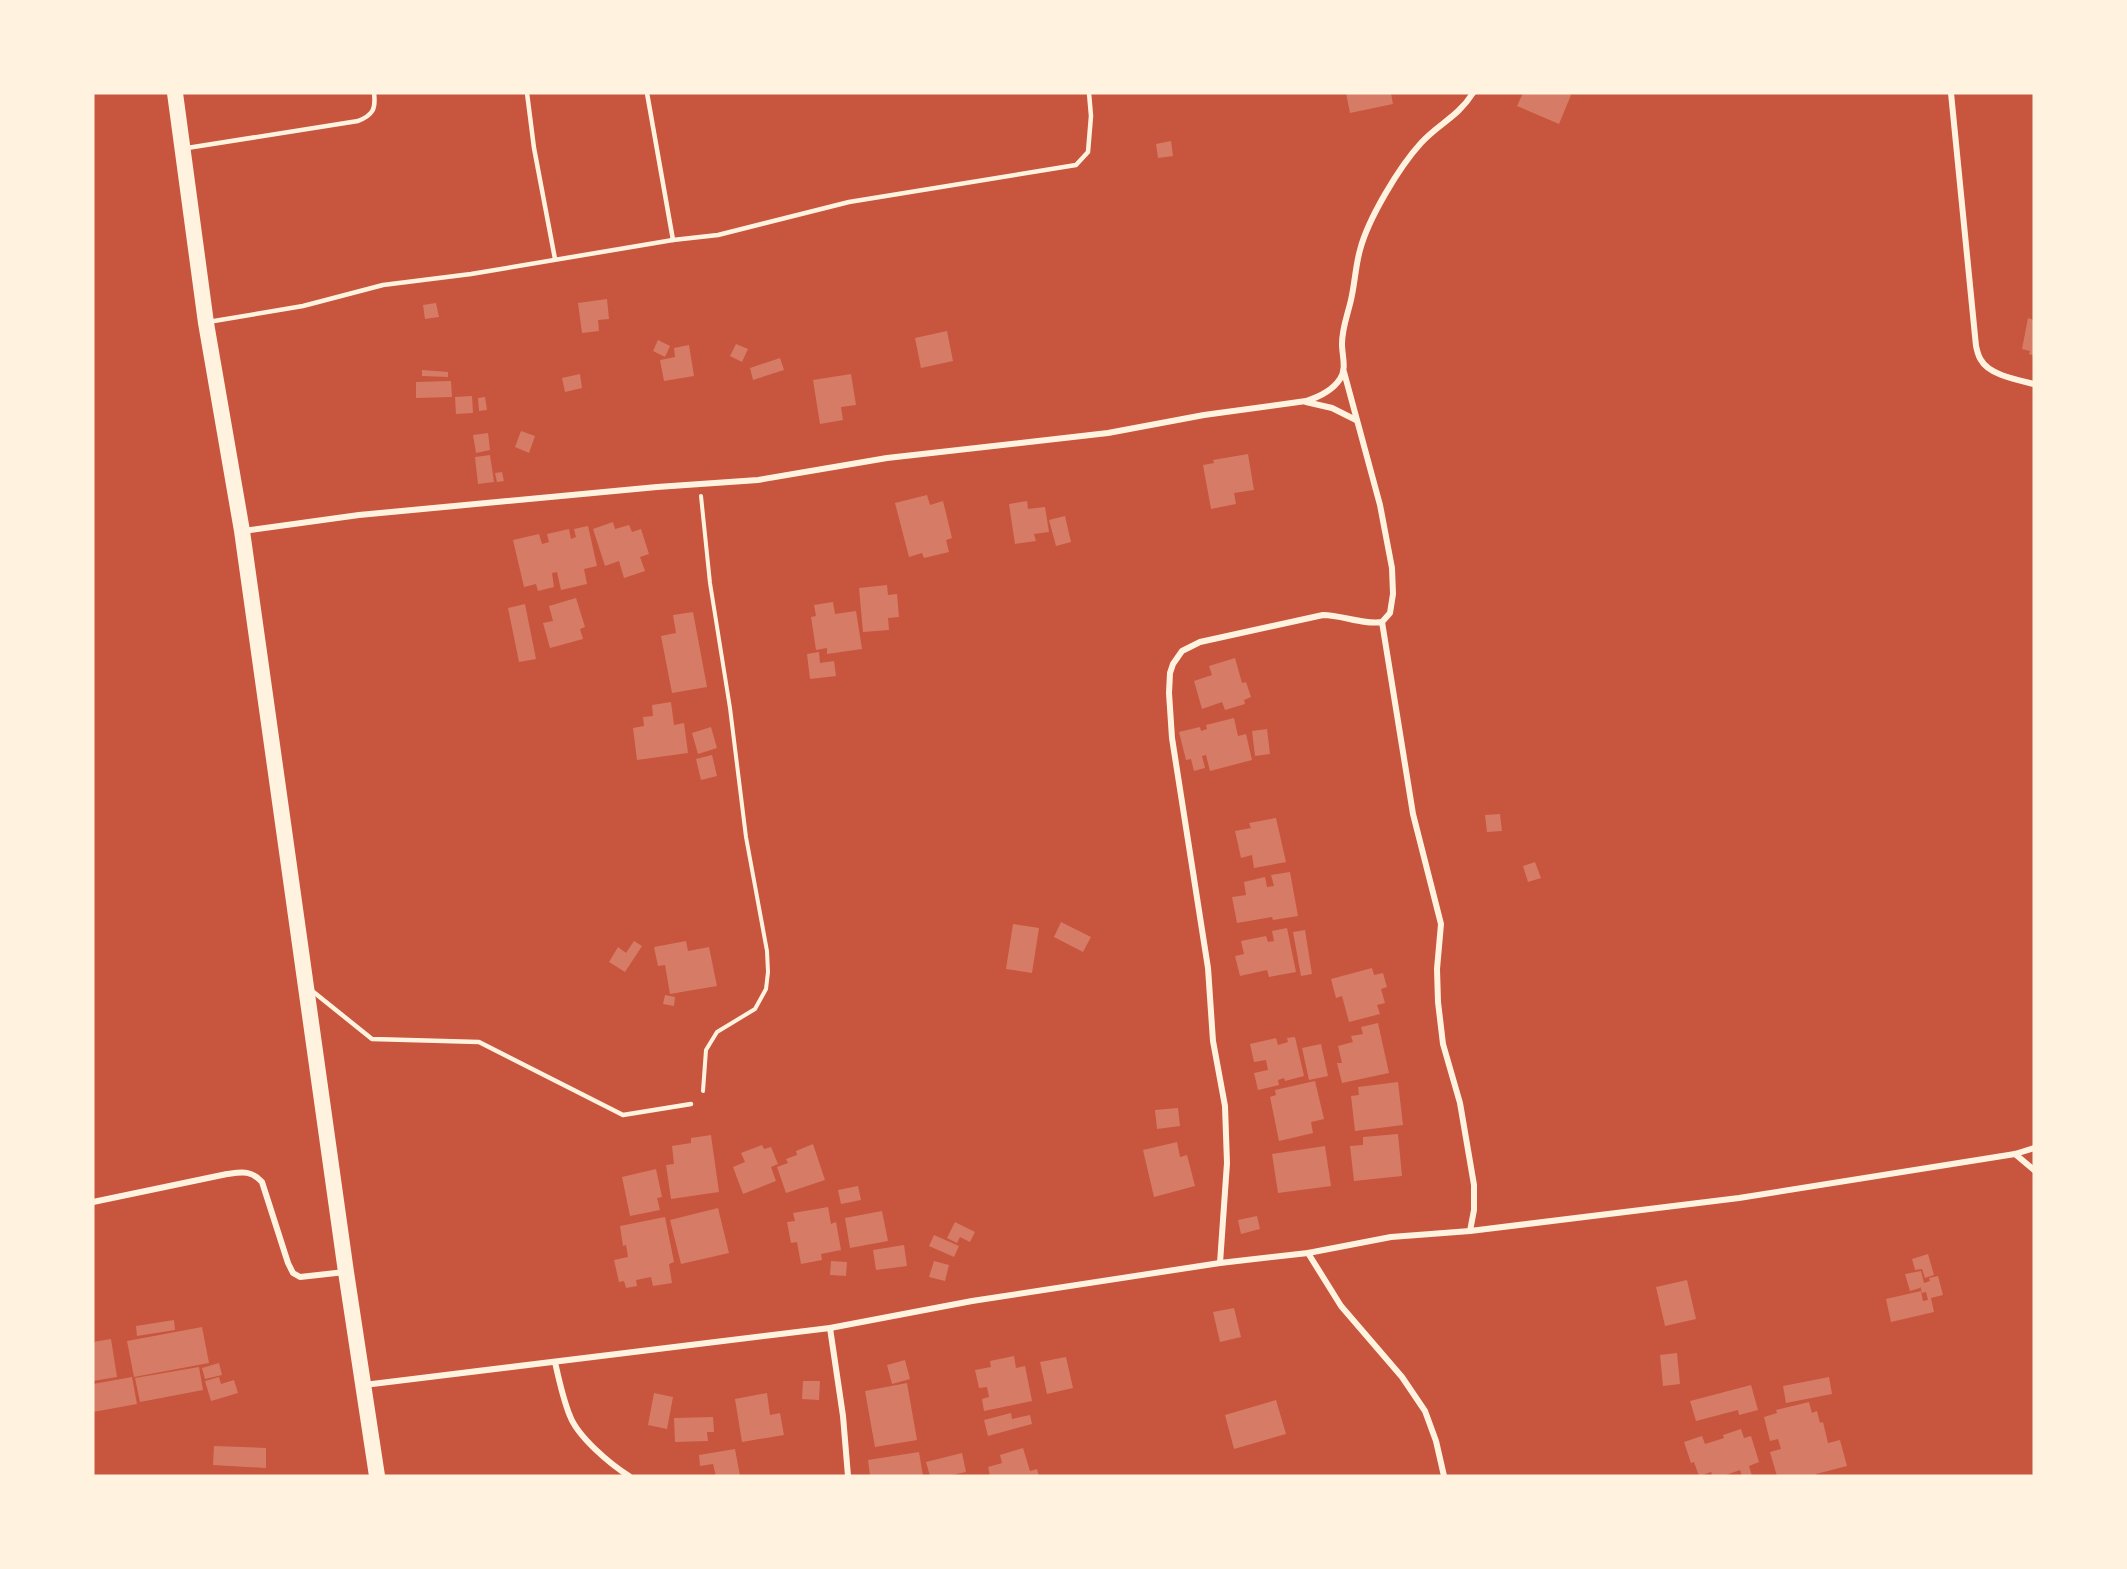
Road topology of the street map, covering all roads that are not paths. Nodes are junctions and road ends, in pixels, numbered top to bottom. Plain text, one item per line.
1 (175, 93) edge
2 (374, 93) edge
3 (527, 93) edge
4 (647, 93) edge
5 (1089, 93) edge
6 (1473, 93) edge
7 (1951, 93) edge
8 (182, 148) junction
9 (673, 240) junction
10 (555, 259) junction
11 (206, 323) junction
12 (1344, 371) junction
13 (2034, 384) edge
14 (1306, 401) junction
15 (1356, 420) junction
16 (242, 531) junction
17 (1382, 622) junction
18 (306, 986) junction
19 (691, 1104) dead end
20 (2034, 1148) edge
21 (2015, 1154) junction
22 (2034, 1170) edge
23 (93, 1202) edge
24 (1470, 1231) junction
25 (1308, 1253) junction
26 (1220, 1263) junction
27 (346, 1272) junction
28 (830, 1328) junction
29 (555, 1362) junction
30 (364, 1385) junction
31 (377, 1476) edge
32 (629, 1476) edge
33 (848, 1476) edge
34 (1444, 1476) edge

1 - 8 highway
2 - 8 lane
3 - 10 lane
4 - 9 lane
5 - 9 lane
6 - 12 street
7 - 13 street
8 - 11 highway
9 - 10 lane
10 - 11 lane
11 - 16 highway
12 - 14 street
12 - 15 street
14 - 15 street
14 - 16 street
15 - 17 street
16 - 18 highway
17 - 24 street
17 - 26 street
18 - 19 lane
18 - 27 highway
20 - 21 street
21 - 22 street
21 - 24 street
23 - 27 street
24 - 25 street
25 - 26 street
25 - 34 street
26 - 28 street
27 - 30 highway
28 - 29 street
28 - 33 street
29 - 30 street
29 - 32 street
30 - 31 highway

